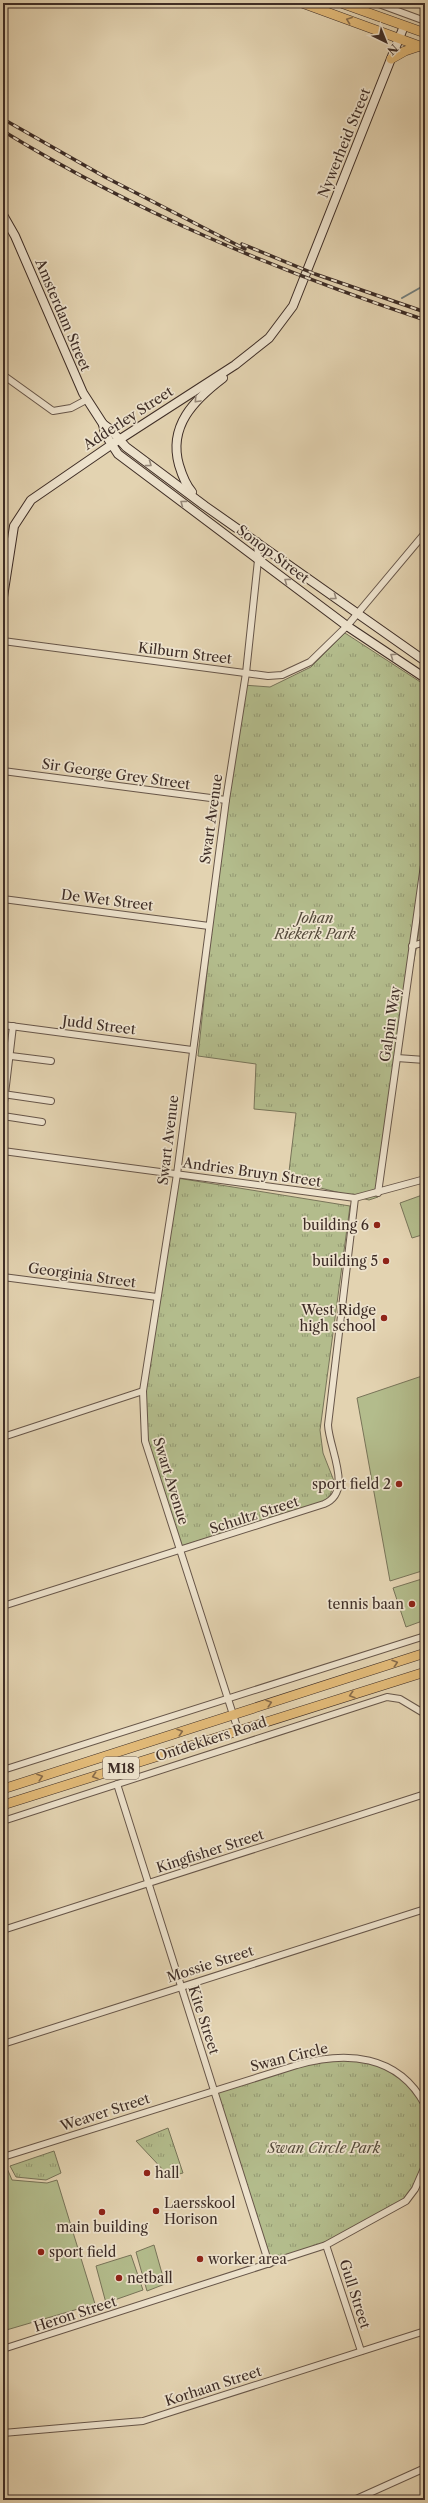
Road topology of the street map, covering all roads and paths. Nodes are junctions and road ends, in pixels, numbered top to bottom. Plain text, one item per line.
1 (302, 3) edge
2 (341, 3) edge
3 (376, 3) edge
4 (408, 15) junction
5 (425, 21) edge
6 (404, 26) junction
7 (425, 33) edge
8 (399, 39) junction
9 (423, 47) edge
10 (391, 59) junction
11 (3, 215) edge
12 (303, 280) joint
13 (269, 338) junction
14 (3, 375) edge
15 (86, 400) junction
16 (103, 424) junction
17 (118, 440) junction
18 (111, 444) junction
19 (205, 506) junction
20 (425, 533) edge
21 (257, 540) junction
22 (258, 560) junction
23 (3, 597) edge
24 (357, 613) junction
25 (347, 626) junction
26 (3, 642) edge
27 (425, 661) edge
28 (246, 673) junction
29 (425, 678) edge
30 (3, 771) edge
31 (226, 800) junction
32 (425, 858) edge
33 (3, 899) edge
34 (208, 926) junction
35 (425, 942) edge
36 (412, 946) junction
37 (3, 1025) edge
38 (13, 1026) junction
39 (192, 1050) junction
40 (6, 1055) edge
41 (397, 1058) junction
42 (425, 1060) edge
43 (51, 1061) dead end
44 (4, 1094) edge
45 (51, 1101) dead end
46 (3, 1111) edge
47 (3, 1116) edge
48 (42, 1122) dead end
49 (3, 1151) edge
50 (177, 1174) junction
51 (425, 1178) edge
52 (378, 1193) junction
53 (355, 1198) junction
54 (3, 1277) edge
55 (157, 1297) junction
56 (143, 1391) junction
57 (3, 1437) edge
58 (180, 1551) junction
59 (3, 1606) edge
60 (425, 1636) edge
61 (425, 1653) edge
62 (425, 1672) edge
63 (228, 1698) junction
64 (425, 1714) edge
65 (233, 1715) junction
66 (238, 1730) junction
67 (3, 1770) edge
68 (117, 1784) junction
69 (3, 1789) edge
70 (425, 1794) edge
71 (3, 1806) edge
72 (3, 1822) edge
73 (148, 1884) junction
74 (425, 1909) edge
75 (3, 1930) edge
76 (180, 1986) junction
77 (3, 2044) edge
78 (213, 2090) junction
79 (425, 2105) edge
80 (3, 2157) edge
81 (425, 2166) edge
82 (326, 2245) junction
83 (269, 2264) junction
84 (425, 2331) edge
85 (3, 2349) edge
86 (361, 2351) junction
87 (3, 2433) edge
88 (425, 2468) edge
89 (354, 2500) edge

8 -> 1 main road
2 - 6 main road
3 - 4 street
4 - 5 street
4 - 6 street, Nywerheid Street
6 - 7 main road
6 - 8 street, Nywerheid Street
8 - 9 main road
8 - 10 street, Nywerheid Street
9 - 10 main road
10 - 12 street, Nywerheid Street
11 - 15 street, Amsterdam Street
12 - 13 street, Adderley Street
13 - 17 street, Adderley Street
13 -> 19 street
14 - 15 street
15 - 16 street, Amsterdam Street
16 - 17 street, Amsterdam Street
16 - 18 street, Amsterdam Street
17 - 18 street, Adderley Street
17 -> 19 street, Sonop Street
22 -> 18 street, Sonop Street
18 - 23 street, Adderley Street
19 - 21 street, Sonop Street
20 - 24 street, Kilburn Street
21 - 22 street, Swart Avenue
21 -> 24 street, Sonop Street
25 -> 22 street, Sonop Street
22 - 28 street, Swart Avenue
24 - 25 street, Kilburn Street
24 - 27 street, Sonop Street
25 - 28 street, Kilburn Street
29 -> 25 street, Sonop Street
26 - 28 street, Kilburn Street
28 - 31 street, Swart Avenue
30 - 31 street, Sir George Grey Street
31 - 34 street, Swart Avenue
32 - 36 street, Galpin Way
33 - 34 street, De Wet Street
34 - 39 street, Swart Avenue
35 - 36 street
36 - 41 street, Galpin Way
37 - 38 street, Judd Street
38 - 39 street, Judd Street
38 - 40 street
39 - 50 street, Swart Avenue
40 - 43 street
40 - 44 street
41 - 42 street
41 - 52 street, Galpin Way
44 - 45 street
44 - 46 street
47 - 48 street
49 - 50 street, Andries Bruyn Street
50 - 53 street, Andries Bruyn Street
50 - 55 street, Swart Avenue
51 - 52 street, Andries Bruyn Street
52 - 53 street, Andries Bruyn Street
53 - 58 street, Schultz Street
54 - 55 street, Georginia Street
55 - 56 street, Swart Avenue
56 - 57 street
56 - 58 street, Swart Avenue
58 - 59 street, Schultz Street
58 - 63 street, Swart Avenue
60 - 63 street
65 -> 61 main road, Ontdekkers Road / M18
62 -> 66 main road, Ontdekkers Road / M18
63 - 65 street, Swart Avenue
63 - 67 street
64 - 68 street, Ontdekkers Road
65 - 66 street, Swart Avenue
69 -> 65 main road, Ontdekkers Road / M18
66 -> 71 main road, Ontdekkers Road / M18
68 - 72 street, Ontdekkers Road
68 - 73 street, Kite Street
70 - 73 street, Kingfisher Street
73 - 75 street, Kingfisher Street
73 - 76 street, Kite Street
74 - 76 street, Mossie Street
76 - 77 street, Mossie Street
76 - 78 street, Kite Street
78 - 79 street, Swan Circle
78 - 80 street, Weaver Street
78 - 83 street, Kite Street
81 - 82 street
82 - 83 street
82 - 86 street, Gull Street
83 - 85 street, Heron Street
84 - 86 street, Korhaan Street
86 - 87 street, Korhaan Street
88 - 89 street

